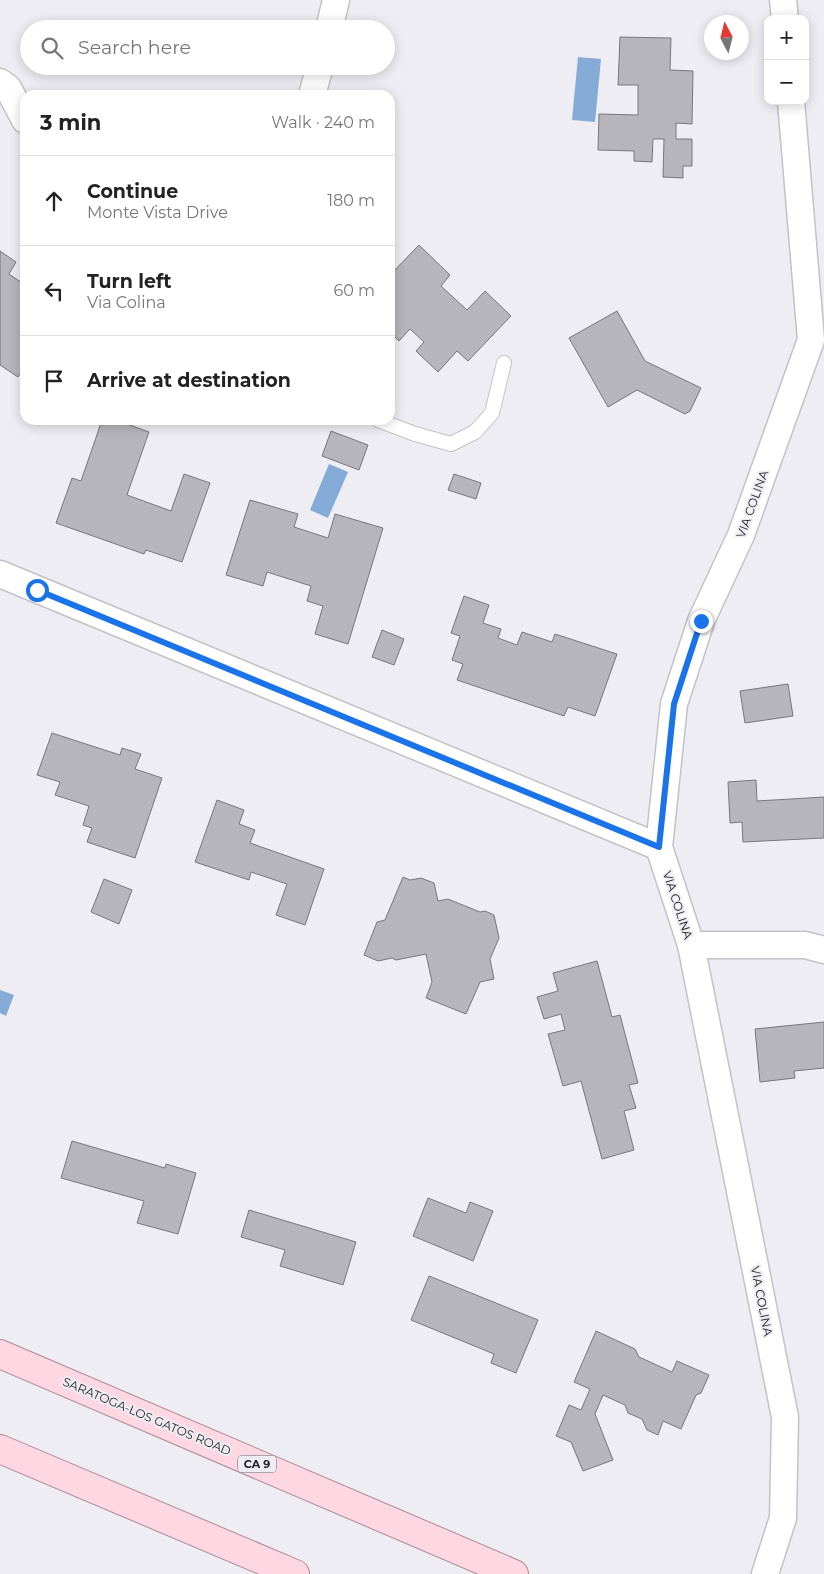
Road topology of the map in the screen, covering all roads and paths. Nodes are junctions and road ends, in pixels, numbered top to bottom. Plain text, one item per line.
1 (336, 0) edge
2 (783, 0) edge
3 (785, 15) edge
4 (331, 20) edge
5 (318, 75) edge
6 (0, 82) edge
7 (313, 90) edge
8 (791, 105) edge
9 (20, 111) edge
10 (817, 342) edge
11 (504, 363) dead end
12 (391, 425) edge
13 (0, 574) edge
14 (659, 847) junction
15 (691, 945) junction
16 (824, 950) edge
17 (0, 1354) edge
18 (0, 1449) edge
19 (294, 1574) edge
20 (514, 1574) edge
21 (765, 1574) edge

1 - 4 street
2 - 3 street
5 - 7 street
6 - 9 street
8 - 10 street, VIA COLINA
10 - 14 street, VIA COLINA
11 - 12 lane
13 - 14 street
14 - 15 street, VIA COLINA
15 - 16 street
15 - 21 street, VIA COLINA
17 - 20 main road, SARATOGA-LOS GATOS ROAD / CA 9
18 - 19 main road

